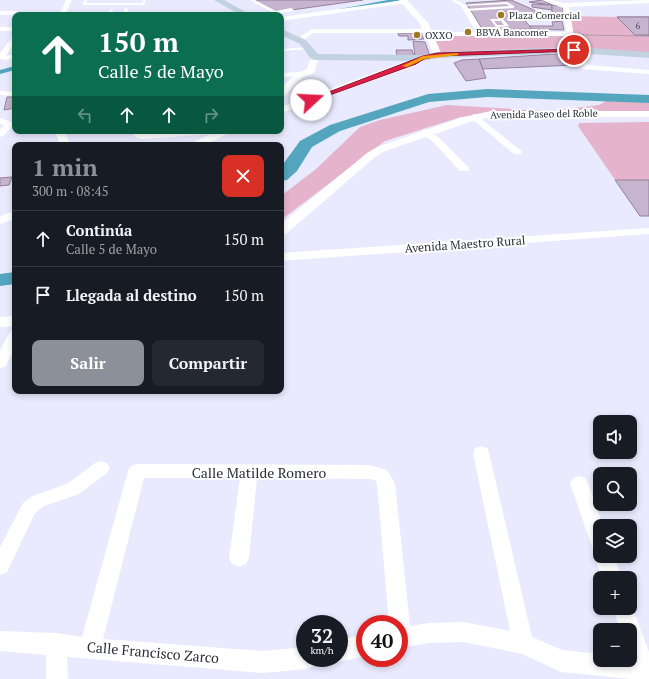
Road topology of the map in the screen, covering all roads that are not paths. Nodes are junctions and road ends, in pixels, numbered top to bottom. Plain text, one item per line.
1 (69, 0) edge
2 (86, 0) edge
3 (144, 0) edge
4 (218, 0) edge
5 (252, 0) edge
6 (454, 0) edge
7 (545, 0) edge
8 (405, 1) edge
9 (649, 1) edge
10 (563, 5) junction
11 (464, 7) junction
12 (126, 9) dead end
13 (63, 12) edge
14 (126, 12) edge
15 (241, 12) edge
16 (276, 12) joint
17 (327, 12) junction
18 (0, 13) edge
19 (12, 13) edge
20 (284, 19) edge
21 (496, 26) dead end
22 (0, 29) edge
23 (12, 29) edge
24 (429, 33) junction
25 (480, 33) junction
26 (284, 34) edge
27 (502, 34) junction
28 (570, 34) junction
29 (12, 40) edge
30 (306, 45) junction
31 (284, 49) edge
32 (576, 51) junction
33 (438, 55) junction
34 (649, 55) edge
35 (12, 57) edge
36 (315, 57) junction
37 (423, 58) junction
38 (649, 72) edge
39 (302, 74) junction
40 (284, 75) edge
41 (284, 90) edge
42 (0, 94) edge
43 (12, 94) edge
44 (284, 109) edge
45 (9, 114) dead end
46 (649, 114) edge
47 (0, 117) edge
48 (475, 117) junction
49 (0, 121) edge
50 (425, 132) junction
51 (0, 134) edge
52 (61, 134) dead end
53 (171, 134) edge
54 (220, 134) edge
55 (63, 142) edge
56 (179, 142) edge
57 (202, 142) edge
58 (517, 152) dead end
59 (464, 169) dead end
60 (284, 228) edge
61 (649, 231) edge
62 (284, 257) edge
63 (12, 321) edge
64 (0, 322) edge
65 (12, 341) edge
66 (0, 363) edge
67 (481, 453) dead end
68 (101, 468) dead end
69 (249, 472) junction
70 (579, 483) dead end
71 (593, 524) edge
72 (239, 558) dead end
73 (0, 566) edge
74 (398, 615) edge
75 (626, 615) edge
76 (408, 636) edge
77 (0, 641) edge
78 (56, 644) junction
79 (523, 644) junction
80 (90, 646) junction
81 (296, 659) edge
82 (647, 670) edge
83 (57, 679) edge

1 - 13 street
2 - 3 lane
4 - 15 main road
5 - 16 street
6 - 11 street
7 - 10 street
8 - 17 street
8 - 24 street
9 - 10 street
10 - 28 street
11 - 11 lane
11 - 25 street
12 - 14 lane
16 - 17 street
17 - 20 street
18 - 19 street
21 - 27 lane
22 - 23 street
24 - 25 street
24 - 30 street
24 - 33 street
25 - 27 street
26 - 30 main road
27 - 28 street
28 - 32 street
29 - 35 street
30 - 31 lane
30 - 36 main road
32 - 33 main road
32 - 34 main road
32 - 38 street
33 - 37 main road
36 - 37 main road
36 - 39 street
37 - 44 street
39 - 40 street
39 - 41 street
42 - 43 street
45 - 47 street
46 - 48 street, Avenida Paseo del Roble
48 - 50 street, Avenida Paseo del Roble
48 - 58 street
49 - 51 street
50 - 59 street
50 - 60 street, Avenida Paseo del Roble
52 - 55 street
53 - 56 street
54 - 57 street
61 - 62 street, Avenida Maestro Rural
63 - 64 street
65 - 66 street
67 - 79 street
68 - 73 street
69 - 72 street
69 - 74 street, Calle Matilde Romero
69 - 80 street, Calle Matilde Romero
70 - 71 street
75 - 82 street
76 - 79 street
77 - 78 street, Calle Francisco Zarco
78 - 80 street, Calle Francisco Zarco
78 - 83 street
79 - 82 street
80 - 81 street, Calle Francisco Zarco

